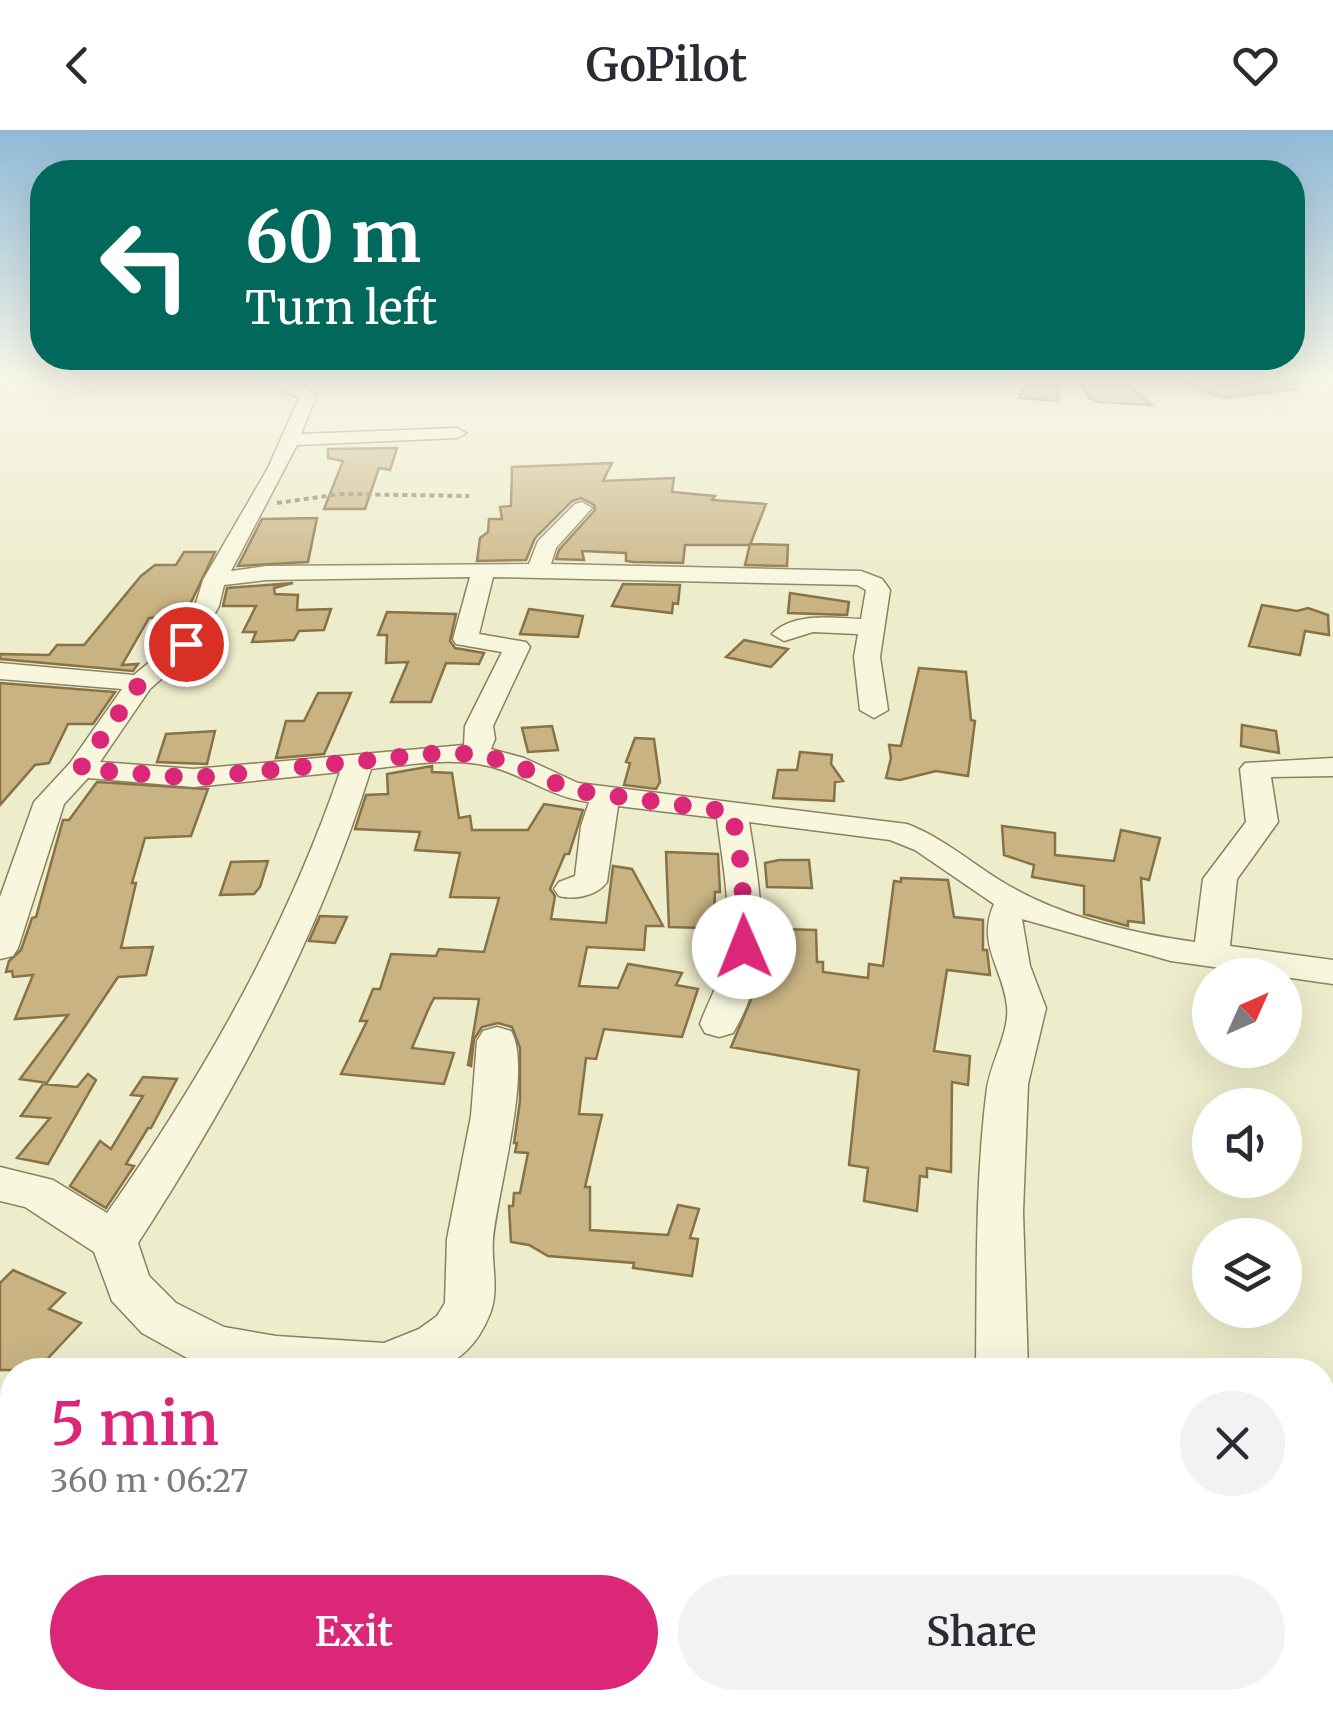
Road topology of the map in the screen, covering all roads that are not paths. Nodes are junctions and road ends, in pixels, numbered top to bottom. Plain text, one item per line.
1 (287, 450) edge
2 (582, 508) dead end
3 (537, 570) junction
4 (484, 571) junction
5 (214, 580) junction
6 (872, 627) junction
7 (784, 634) dead end
8 (0, 671) edge
9 (140, 683) junction
10 (874, 710) dead end
11 (474, 754) junction
12 (358, 764) junction
13 (1333, 767) edge
14 (80, 769) junction
15 (609, 795) junction
16 (732, 812) junction
17 (571, 888) dead end
18 (1012, 902) junction
19 (0, 948) edge
20 (1211, 956) junction
21 (1333, 972) edge
22 (719, 1024) dead end
23 (497, 1041) dead end
24 (0, 1184) edge
25 (114, 1241) junction
26 (271, 1358) edge
27 (410, 1358) edge
28 (1002, 1358) edge

1 - 5 street
2 - 3 street
3 - 4 street
3 - 6 street
4 - 5 street
4 - 11 street
5 - 9 street
6 - 7 street
6 - 10 street
8 - 9 street
9 - 14 street
11 - 12 street
11 - 15 street
12 - 14 street
12 - 25 street
13 - 20 street
14 - 19 street
15 - 16 street
15 - 17 street
16 - 18 street
16 - 22 street
18 - 20 street
18 - 28 street
20 - 21 street
23 - 27 street
24 - 25 street
25 - 26 street

